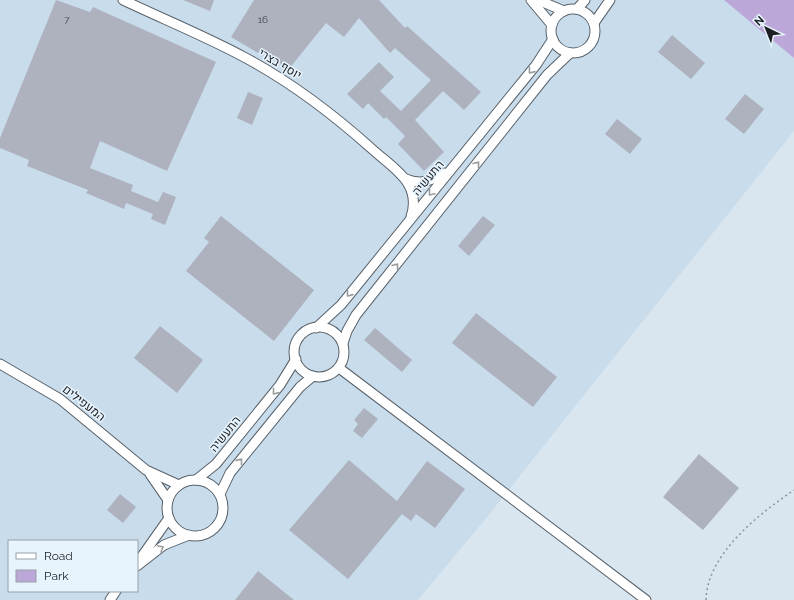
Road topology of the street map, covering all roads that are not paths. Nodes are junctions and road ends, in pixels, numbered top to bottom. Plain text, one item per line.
1 (123, 0) edge
2 (531, 0) edge
3 (538, 0) edge
4 (585, 0) edge
5 (610, 0) edge
6 (577, 9) junction
7 (564, 11) junction
8 (594, 23) junction
9 (552, 25) junction
10 (553, 39) junction
11 (570, 52) junction
12 (452, 168) junction
13 (406, 179) junction
14 (411, 217) junction
15 (316, 328) junction
16 (343, 344) junction
17 (296, 360) junction
18 (0, 364) edge
19 (339, 368) junction
20 (313, 376) junction
21 (146, 470) junction
22 (196, 480) junction
23 (179, 485) junction
24 (220, 494) junction
25 (168, 500) junction
26 (169, 518) junction
27 (189, 535) junction
28 (138, 563) edge
29 (138, 563) edge
30 (646, 600) edge

1 - 13 street, יוסף בצרי
2 - 9 street
3 - 7 street
4 - 6 street
5 - 8 street
6 - 7 street
6 - 8 street
7 - 9 street
8 - 11 street
9 - 10 street
10 - 11 street
10 -> 12 street, התעשיה
16 -> 11 street
12 - 13 street
12 -> 14 street, התעשיה
13 - 14 street, יוסף בצרי
14 -> 15 street, התעשיה
15 - 16 street
15 - 17 street
16 - 19 street
17 - 20 street
17 -> 22 street, התעשיה
18 - 21 street, המעפילים
19 - 20 street
19 - 30 street
24 -> 20 street
21 - 23 street, המעפילים
21 - 25 street, המעפילים
22 - 23 street
22 - 24 street
23 - 25 street
24 - 27 street
25 - 26 street
26 - 27 street
26 - 29 street
28 -> 27 street

